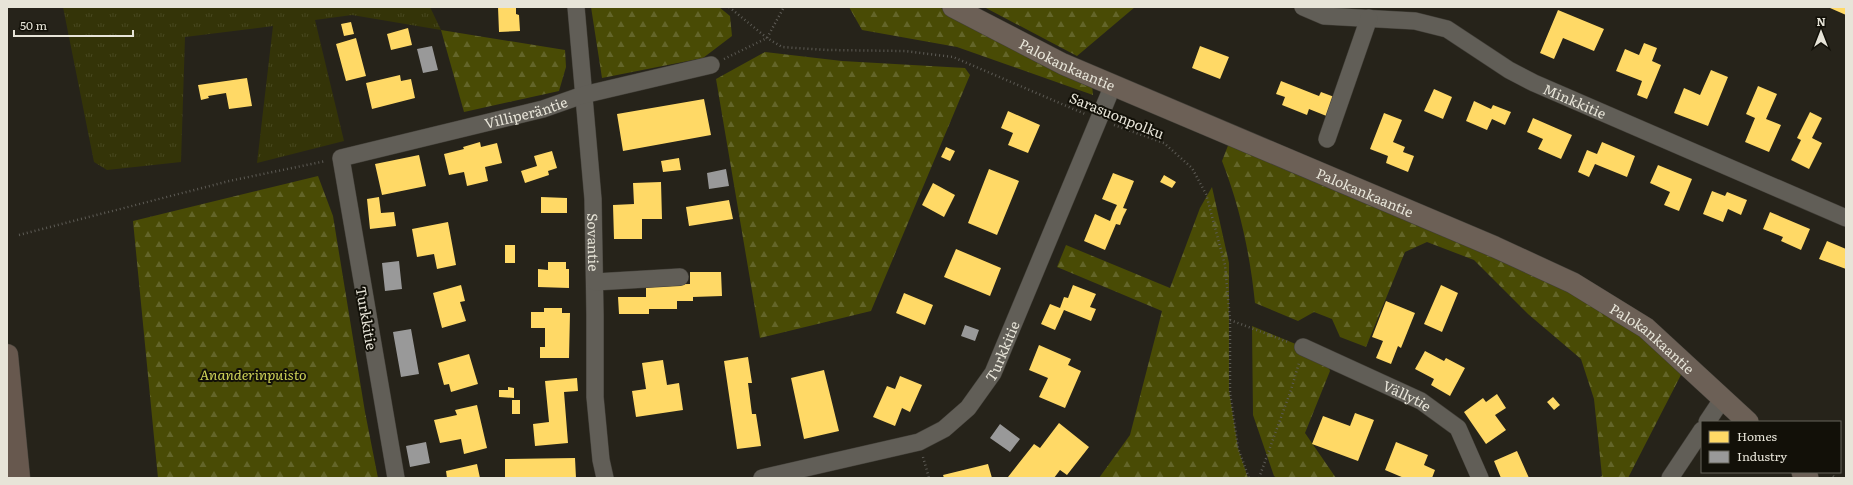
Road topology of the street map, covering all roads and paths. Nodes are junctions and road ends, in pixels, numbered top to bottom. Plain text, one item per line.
1 (576, 7) edge
2 (729, 7) edge
3 (781, 7) edge
4 (784, 7) edge
5 (953, 7) edge
6 (1303, 7) edge
7 (781, 11) junction
8 (1369, 18) junction
9 (767, 38) junction
10 (711, 65) joint
11 (1113, 85) junction
12 (583, 95) junction
13 (1098, 119) junction
14 (1327, 139) dead end
15 (340, 158) junction
16 (1846, 218) edge
17 (19, 236) dead end
18 (680, 277) dead end
19 (595, 282) junction
20 (1230, 320) junction
21 (1304, 347) junction
22 (7, 356) edge
23 (1723, 398) junction
24 (1708, 421) edge
25 (1747, 421) edge
26 (1701, 432) edge
27 (919, 442) junction
28 (19, 478) edge
29 (396, 478) edge
30 (605, 478) edge
31 (762, 478) edge
32 (929, 478) edge
33 (1249, 478) edge
34 (1259, 478) edge
35 (1480, 478) edge
36 (1670, 478) edge

1 - 12 street, Sovantie
2 - 9 path, Sarasuonpolku
3 - 7 path
4 - 7 path
5 - 11 main road, Palokankaantie
6 - 8 street, Minkkitie
7 - 9 path
8 - 14 street
8 - 16 street, Minkkitie
9 - 10 path
9 - 13 path, Sarasuonpolku
10 - 12 street, Villiperäntie
11 - 13 street, Turkkitie
11 - 23 main road, Palokankaantie
12 - 15 street, Villiperäntie
12 - 19 street, Sovantie
13 - 20 path, Sarasuonpolku
13 - 27 street, Turkkitie
15 - 17 path
15 - 29 street, Turkkitie
18 - 19 street
19 - 30 street, Sovantie
20 - 21 path
20 - 33 path, Sarasuonpolku
21 - 34 path
21 - 35 street, Vällytie
22 - 28 highway
23 - 24 street
23 - 25 main road, Palokankaantie
26 - 36 street
27 - 31 street, Turkkitie
27 - 32 path

